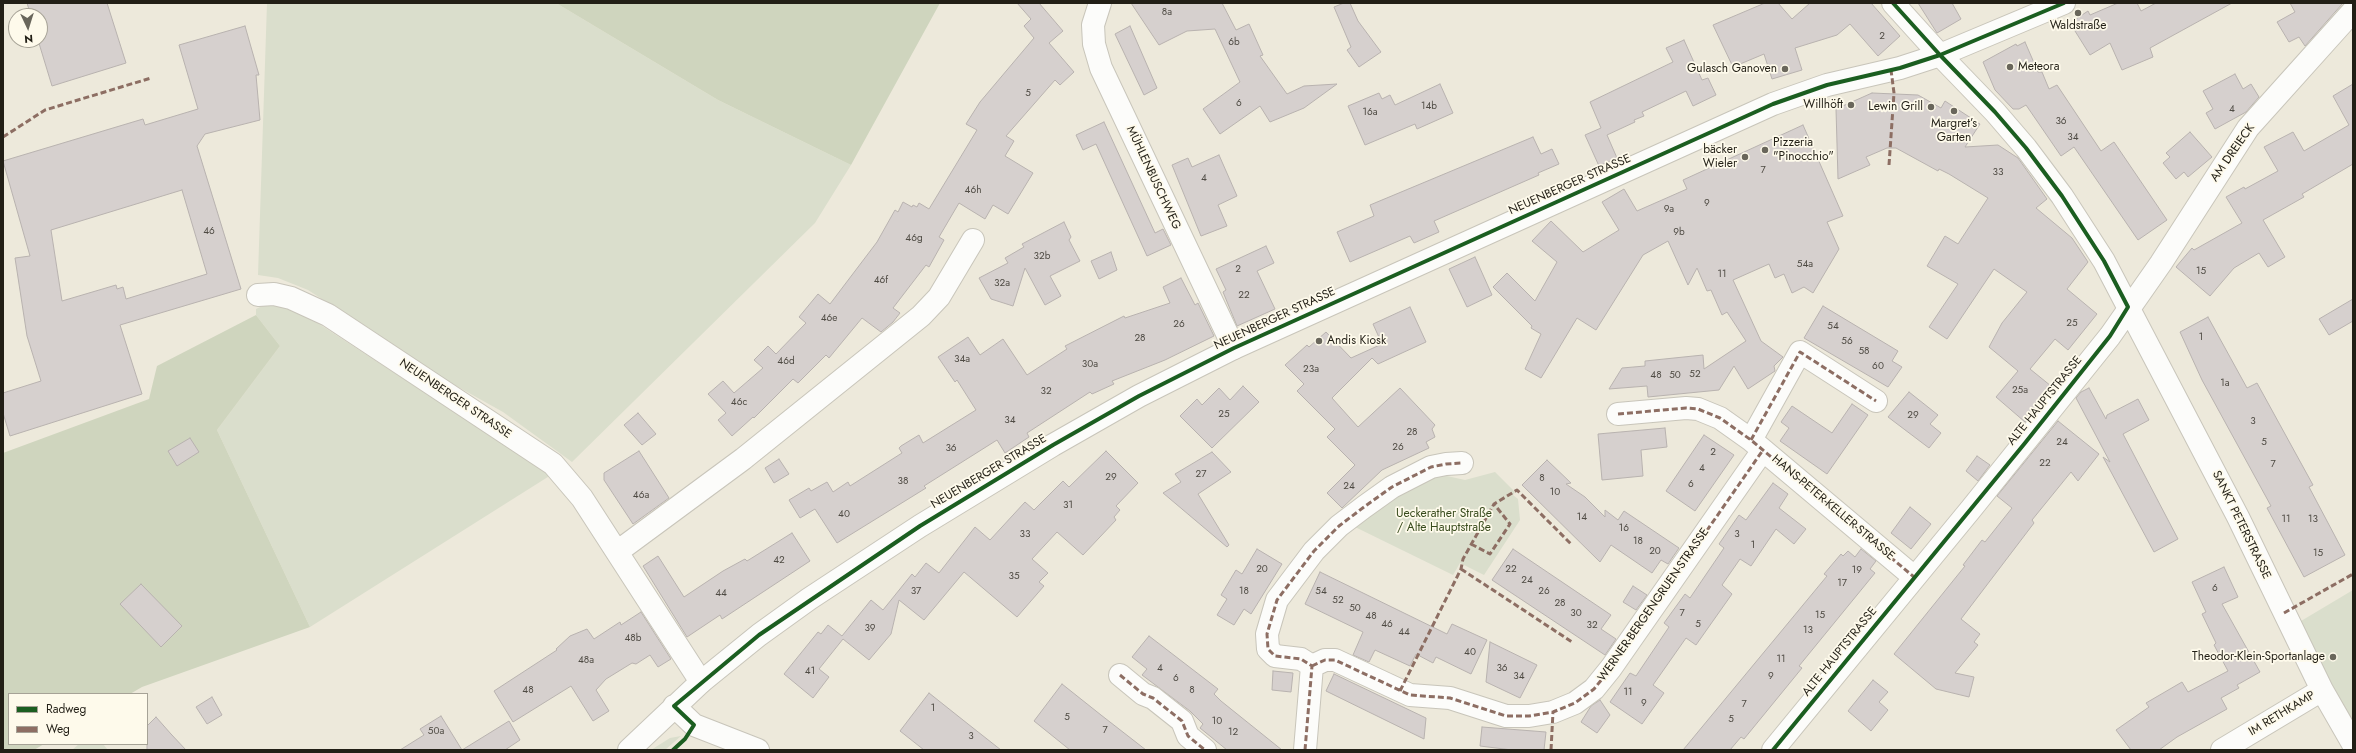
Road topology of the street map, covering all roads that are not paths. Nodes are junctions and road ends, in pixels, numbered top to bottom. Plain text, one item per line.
1 (1100, 3) edge
2 (1893, 3) edge
3 (2064, 3) edge
4 (2353, 11) edge
5 (1940, 55) junction
6 (974, 240) dead end
7 (258, 295) dead end
8 (2128, 307) junction
9 (1234, 348) junction
10 (1876, 402) dead end
11 (1618, 414) dead end
12 (1757, 444) junction
13 (1462, 463) dead end
14 (616, 552) junction
15 (1914, 577) junction
16 (1312, 666) junction
17 (1120, 675) dead end
18 (701, 682) junction
19 (2322, 690) junction
20 (674, 706) junction
21 (2353, 744) edge
22 (629, 750) edge
23 (758, 750) edge
24 (1205, 750) edge
25 (1305, 750) edge
26 (1773, 750) edge
27 (2222, 750) edge

1 - 9 street, MÜHLENBUSCHWEG
2 - 5 street
3 - 5 street, NEUENBERGER STRASSE
4 - 8 street, AM DREIECK
5 - 8 street
5 - 9 street, NEUENBERGER STRASSE
6 - 14 street
7 - 14 street, NEUENBERGER STRASSE
8 - 15 street, ALTE HAUPTSTRASSE
8 - 19 street, SANKT PETERSTRASSE
9 - 18 street, NEUENBERGER STRASSE
10 - 12 street
11 - 12 street, HANS-PETER-KELLER-STRASSE
12 - 15 street, HANS-PETER-KELLER-STRASSE
12 - 16 street, WERNER-BERGENGRUEN-STRASSE
13 - 16 street
14 - 18 street, NEUENBERGER STRASSE
15 - 26 street, ALTE HAUPTSTRASSE
16 - 25 street
17 - 24 street
18 - 20 street, NEUENBERGER STRASSE
19 - 21 street, SANKT PETERSTRASSE
19 - 27 street, IM RETHKAMP
20 - 22 street, NEUENBERGER STRASSE
20 - 23 street

